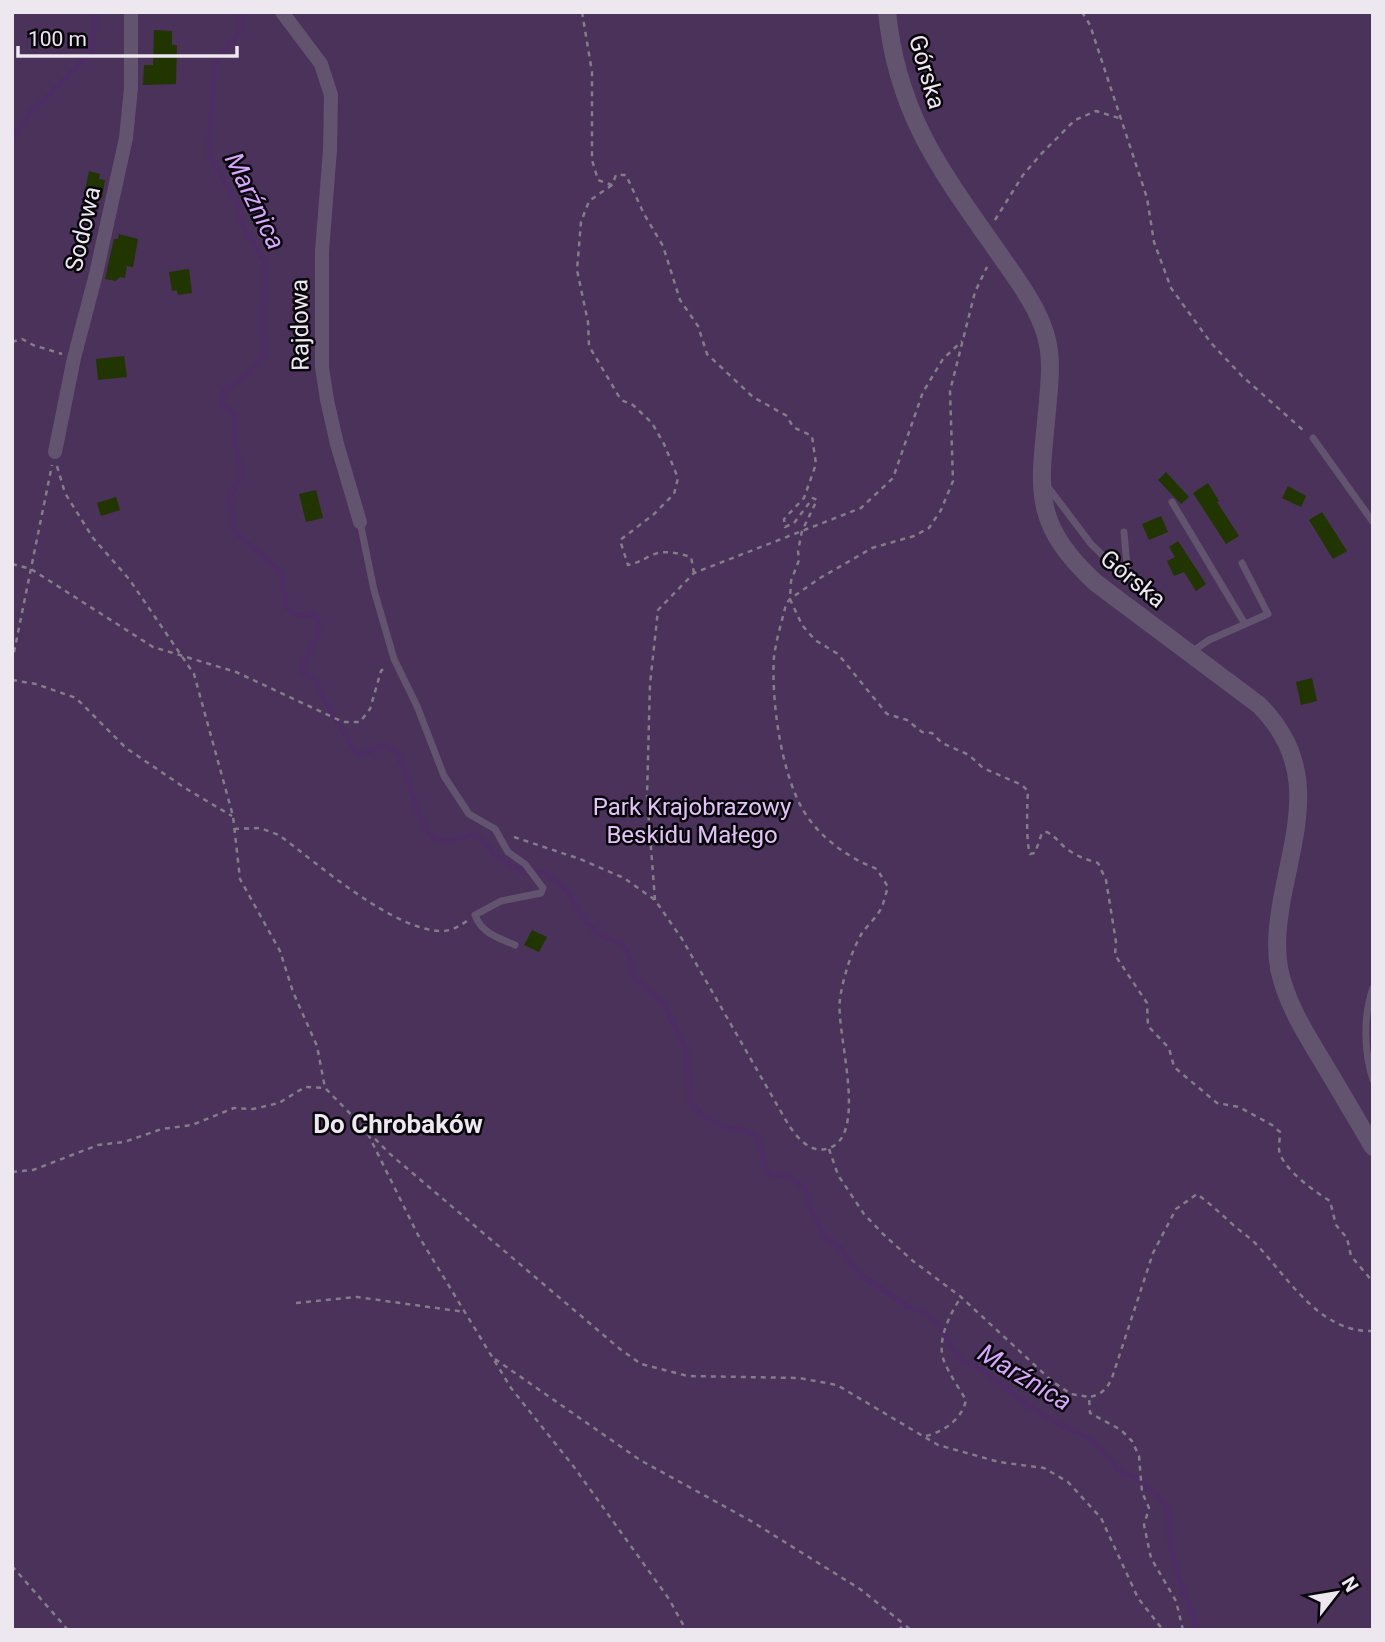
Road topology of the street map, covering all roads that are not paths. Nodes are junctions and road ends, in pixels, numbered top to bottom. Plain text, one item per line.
1 (131, 12) edge
2 (282, 12) edge
3 (887, 12) edge
4 (1312, 438) road end
5 (55, 452) road end
6 (1042, 480) junction
7 (1172, 502) dead end
8 (360, 522) joint
9 (1373, 522) edge
10 (1124, 532) dead end
11 (1242, 564) dead end
12 (1128, 578) junction
13 (1158, 600) dead end
14 (1245, 624) junction
15 (1189, 654) junction
16 (515, 945) dead end
17 (1373, 988) edge
18 (1373, 1080) edge
19 (1373, 1147) edge

1 - 5 street, Sodowa
2 - 8 street, Rajdowa
3 - 6 street, Górska
4 - 9 lane
6 - 12 lane
6 - 15 street, Górska
7 - 14 lane
8 - 16 lane
10 - 12 lane
11 - 14 lane
12 - 13 lane
14 - 15 lane
15 - 19 street, Górska
17 - 18 lane

